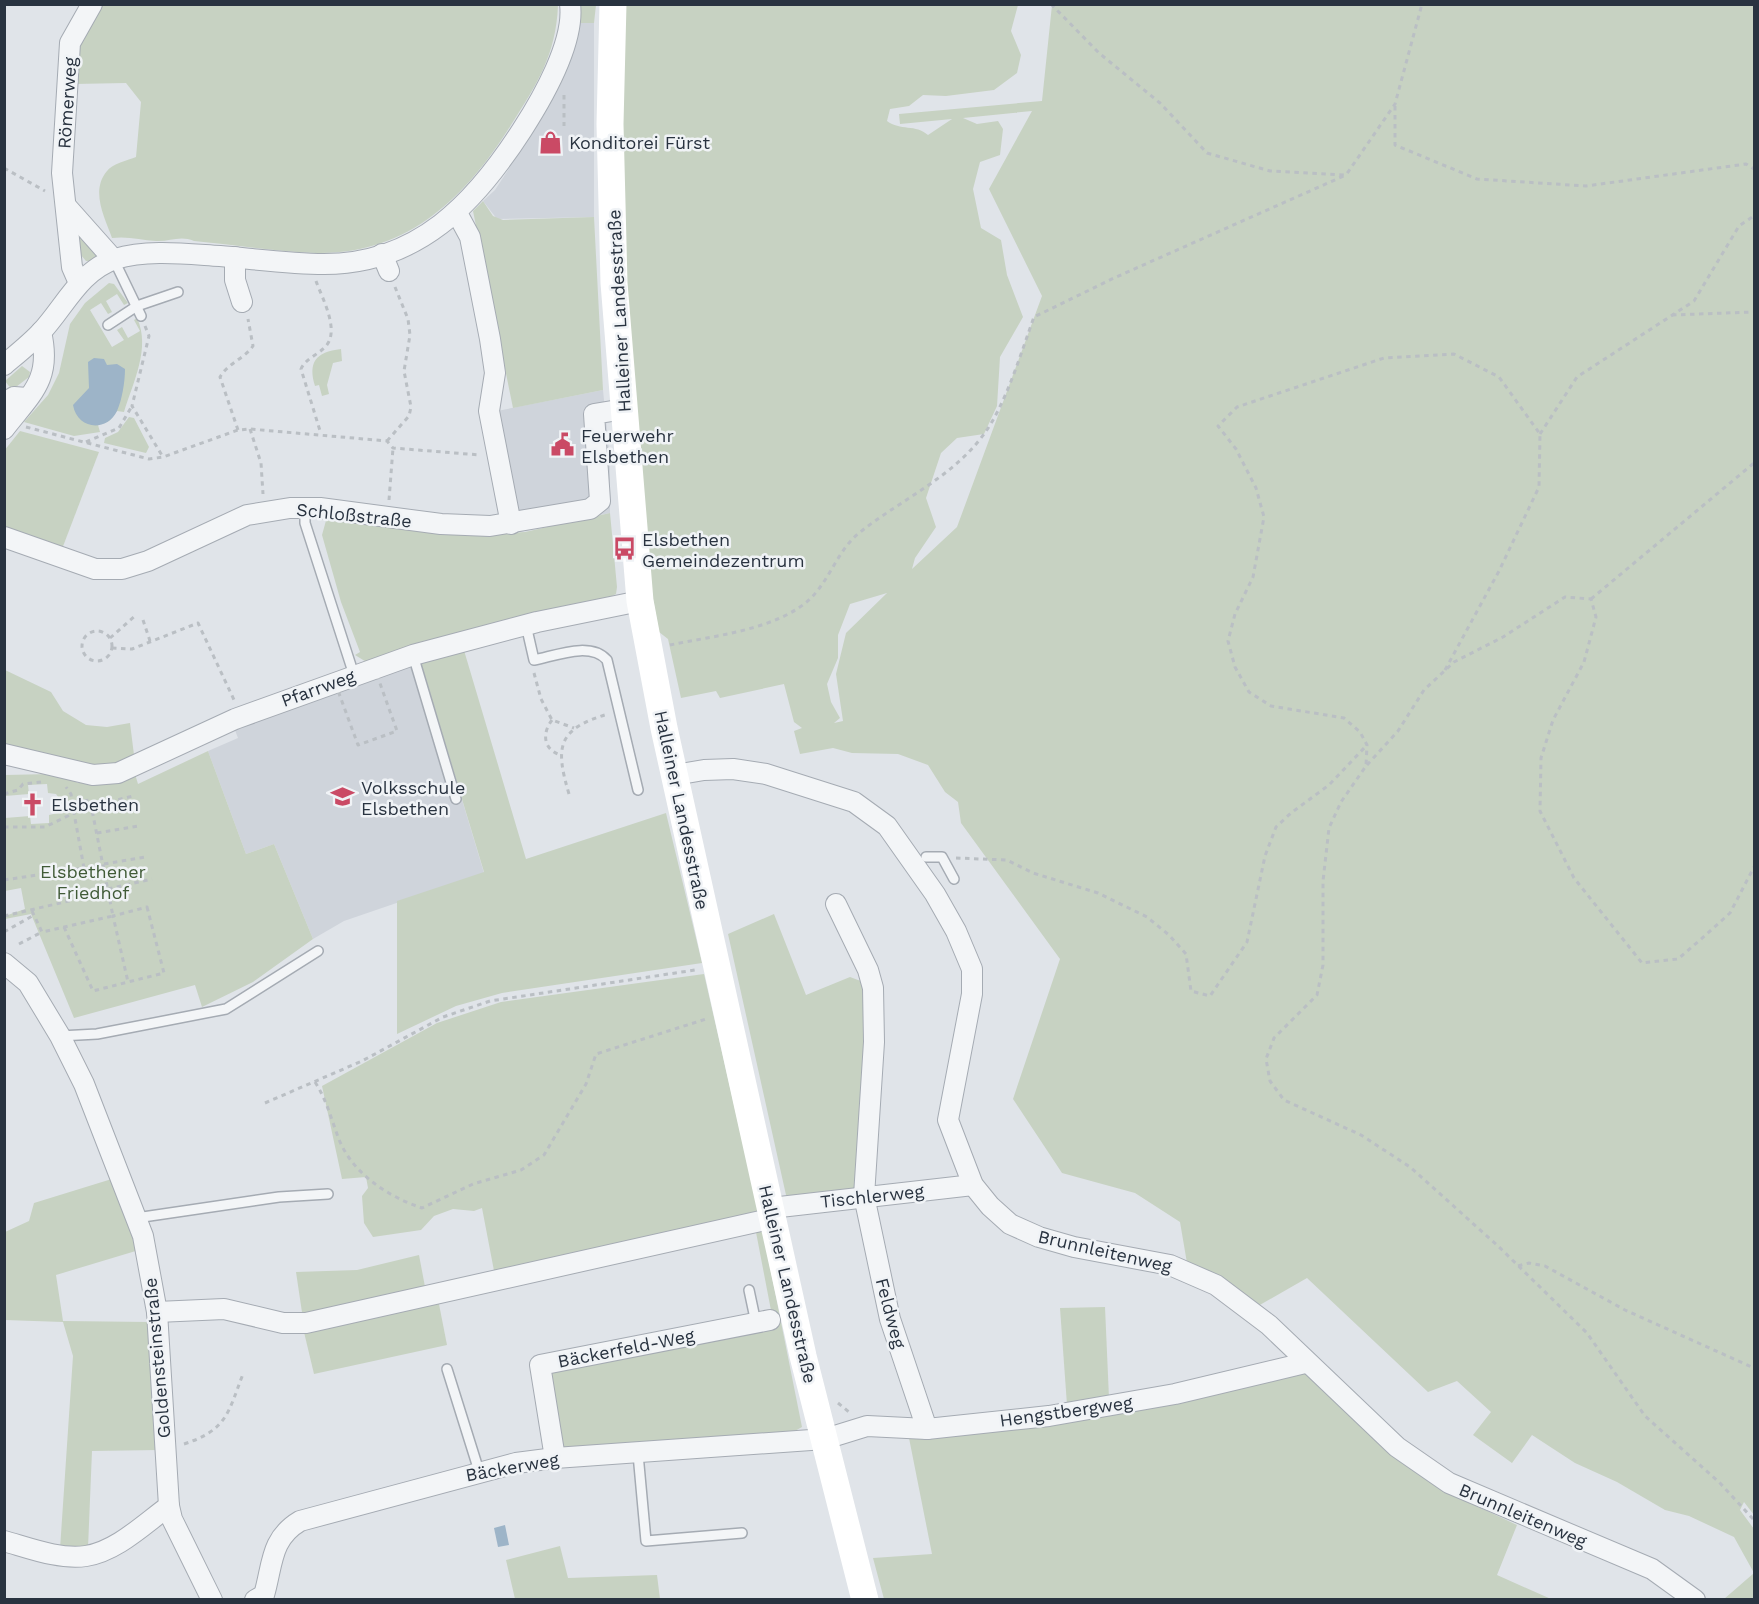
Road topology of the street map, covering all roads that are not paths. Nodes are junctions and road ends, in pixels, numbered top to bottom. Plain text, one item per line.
1 (92, 4) edge
2 (570, 4) edge
3 (613, 4) edge
4 (66, 206) junction
5 (457, 213) junction
6 (235, 257) junction
7 (114, 260) junction
8 (79, 283) junction
9 (178, 292) dead end
10 (242, 302) road end
11 (139, 311) junction
12 (108, 325) dead end
13 (41, 332) junction
14 (4, 365) edge
15 (27, 398) junction
16 (4, 403) edge
17 (624, 409) junction
18 (12, 428) edge
19 (305, 507) junction
20 (511, 524) junction
21 (4, 537) edge
22 (640, 601) junction
23 (526, 625) junction
24 (413, 655) junction
25 (354, 675) junction
26 (4, 754) edge
27 (675, 776) junction
28 (638, 790) dead end
29 (456, 799) dead end
30 (926, 857) dead end
31 (954, 879) dead end
32 (836, 904) dead end
33 (318, 951) dead end
34 (4, 963) edge
35 (60, 1036) junction
36 (973, 1185) junction
37 (328, 1194) dead end
38 (864, 1196) junction
39 (773, 1213) junction
40 (136, 1218) junction
41 (749, 1290) dead end
42 (157, 1312) junction
43 (763, 1321) joint
44 (1305, 1363) junction
45 (447, 1369) dead end
46 (927, 1429) junction
47 (825, 1439) junction
48 (638, 1454) junction
49 (555, 1458) junction
50 (479, 1471) junction
51 (169, 1506) junction
52 (742, 1533) dead end
53 (4, 1541) edge
54 (212, 1599) edge
55 (255, 1599) edge
56 (865, 1599) edge
57 (1695, 1599) edge

1 - 4 street, Römerweg
2 - 5 street
3 - 17 main road, Halleiner Landesstraße
4 - 7 street
4 - 8 street, Römerweg
5 - 6 street
5 - 20 street
6 - 7 street
6 - 10 street
7 - 8 street
7 - 11 lane
8 - 13 street
9 - 11 lane
11 - 12 lane
13 - 14 street
13 - 15 street
15 - 16 street
15 - 18 street
17 - 20 street, Schloßstraße
17 - 22 main road, Halleiner Landesstraße
19 - 20 street, Schloßstraße
19 - 21 street, Schloßstraße
19 - 25 lane
22 - 23 street, Pfarrweg
22 - 27 main road, Halleiner Landesstraße
23 - 24 street, Pfarrweg
23 - 28 lane
24 - 25 street, Pfarrweg
24 - 29 lane
25 - 26 street, Pfarrweg
27 - 36 street, Brunnleitenweg
27 - 39 main road, Halleiner Landesstraße
30 - 31 lane
32 - 38 street, Feldweg
33 - 35 lane
34 - 35 street, Goldensteinstraße
35 - 40 street, Goldensteinstraße
36 - 38 street, Tischlerweg
36 - 44 street, Brunnleitenweg
37 - 40 lane
38 - 39 street, Tischlerweg
38 - 46 street, Feldweg
39 - 42 street, Tischlerweg
39 - 47 main road, Halleiner Landesstraße
40 - 42 street, Goldensteinstraße
41 - 43 lane
42 - 51 street, Goldensteinstraße
43 - 49 street, Bäckerfeld-Weg
44 - 46 street, Hengstbergweg
44 - 57 street, Brunnleitenweg
45 - 50 lane
46 - 47 street, Hengstbergweg
47 - 48 street, Bäckerweg
47 - 56 main road, Halleiner Landesstraße
48 - 49 street, Bäckerweg
48 - 52 lane
49 - 50 street, Bäckerweg
50 - 55 street, Bäckerweg
51 - 53 street
51 - 54 street, Goldensteinstraße

